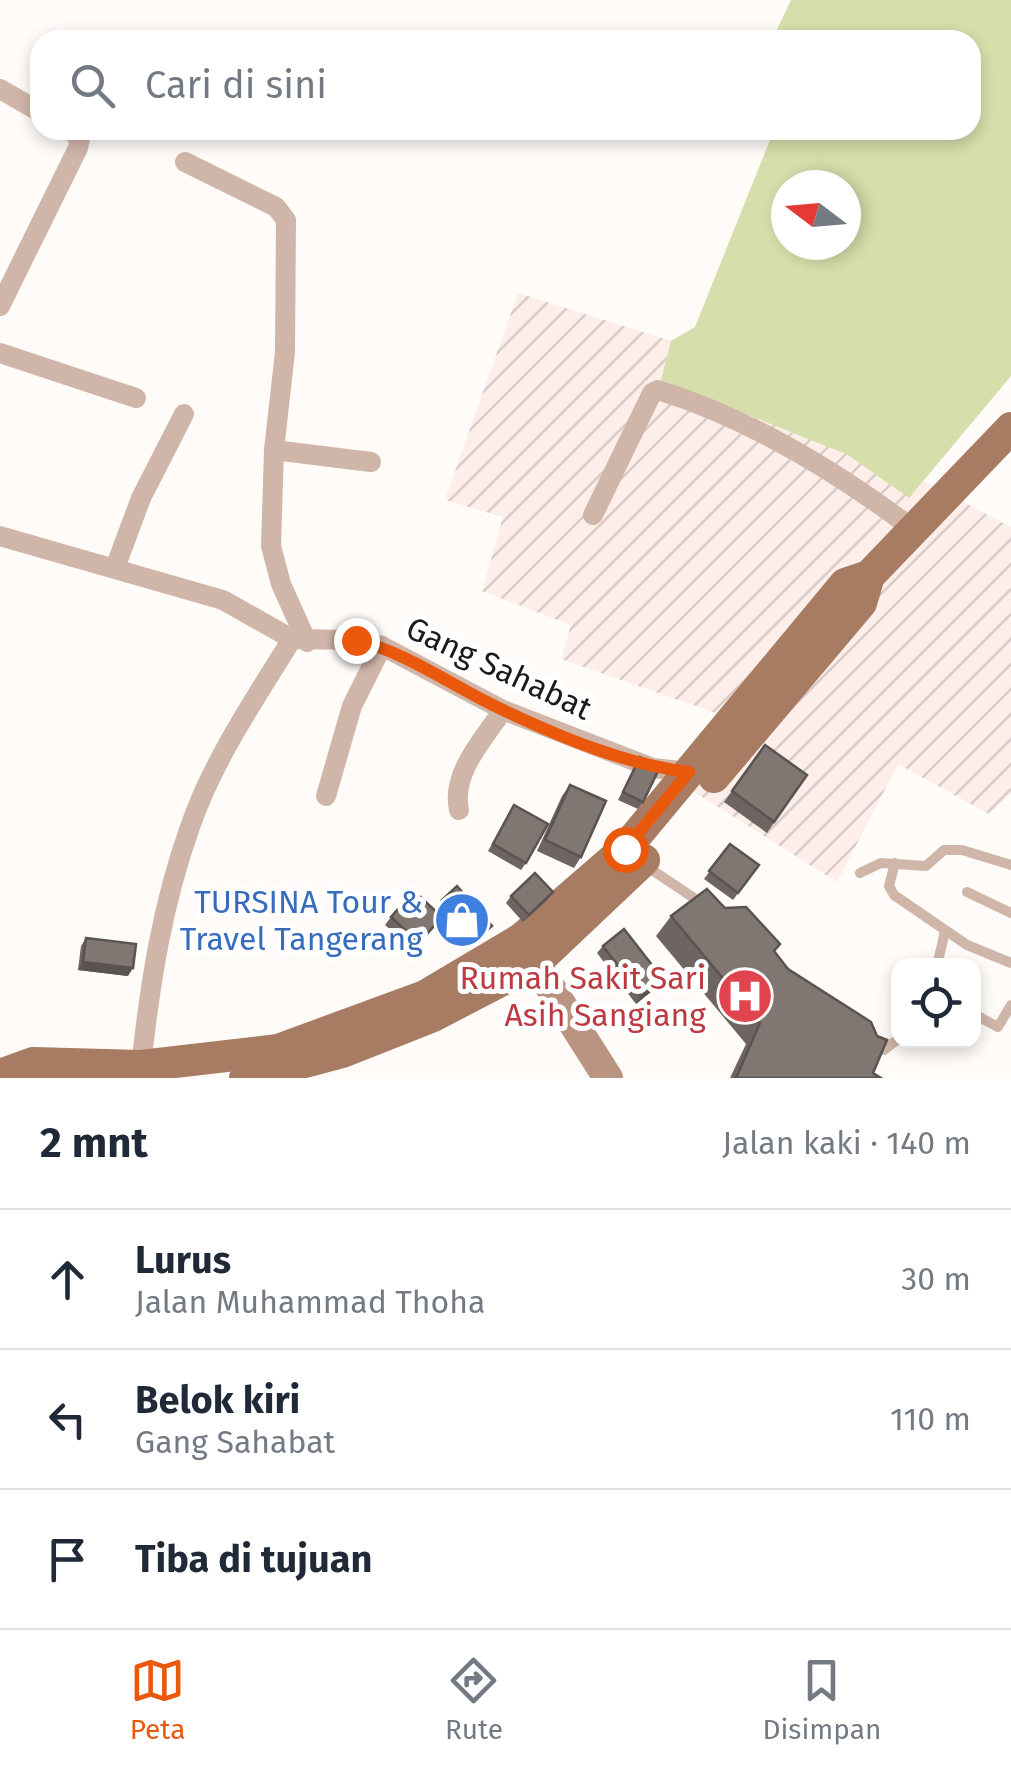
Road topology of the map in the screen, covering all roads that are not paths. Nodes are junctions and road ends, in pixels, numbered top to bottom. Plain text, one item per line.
1 (0, 90) edge
2 (30, 106) edge
3 (80, 140) edge
4 (185, 162) dead end
5 (0, 306) edge
6 (0, 353) edge
7 (136, 398) dead end
8 (184, 414) dead end
9 (1011, 429) edge
10 (274, 450) junction
11 (371, 462) dead end
12 (593, 515) dead end
13 (913, 529) junction
14 (0, 536) edge
15 (115, 568) junction
16 (870, 576) junction
17 (299, 641) junction
18 (382, 646) junction
19 (503, 710) junction
20 (689, 772) junction
21 (326, 796) dead end
22 (459, 810) dead end
23 (633, 856) junction
24 (895, 863) junction
25 (1011, 865) edge
26 (860, 873) dead end
27 (968, 892) dead end
28 (1011, 912) edge
29 (716, 913) edge
30 (945, 931) junction
31 (939, 958) edge
32 (535, 963) junction
33 (1011, 963) edge
34 (1011, 1005) edge
35 (429, 1006) junction
36 (981, 1018) edge
37 (856, 1037) edge
38 (891, 1044) edge
39 (141, 1066) junction
40 (11, 1074) edge
41 (245, 1078) edge
42 (608, 1078) edge

1 - 2 street
3 - 5 street
4 - 10 street
6 - 7 street
8 - 15 street
9 - 13 main road
10 - 11 street
10 - 17 street
12 - 13 street
13 - 16 main road
14 - 15 street
15 - 17 street
16 - 20 main road
16 - 23 main road
17 - 18 street, Gang Sahabat
17 - 39 street
18 - 19 street, Gang Sahabat
18 - 21 street
19 - 20 street, Gang Sahabat
19 - 22 street
20 - 23 main road
23 - 29 lane
23 - 32 main road
23 - 35 main road
24 - 25 lane
24 - 26 lane
24 - 30 lane
27 - 28 lane
30 - 31 lane
30 - 33 lane
32 - 35 main road
32 - 42 main road
34 - 36 lane
35 - 39 main road
35 - 41 main road
37 - 38 lane
39 - 40 main road

